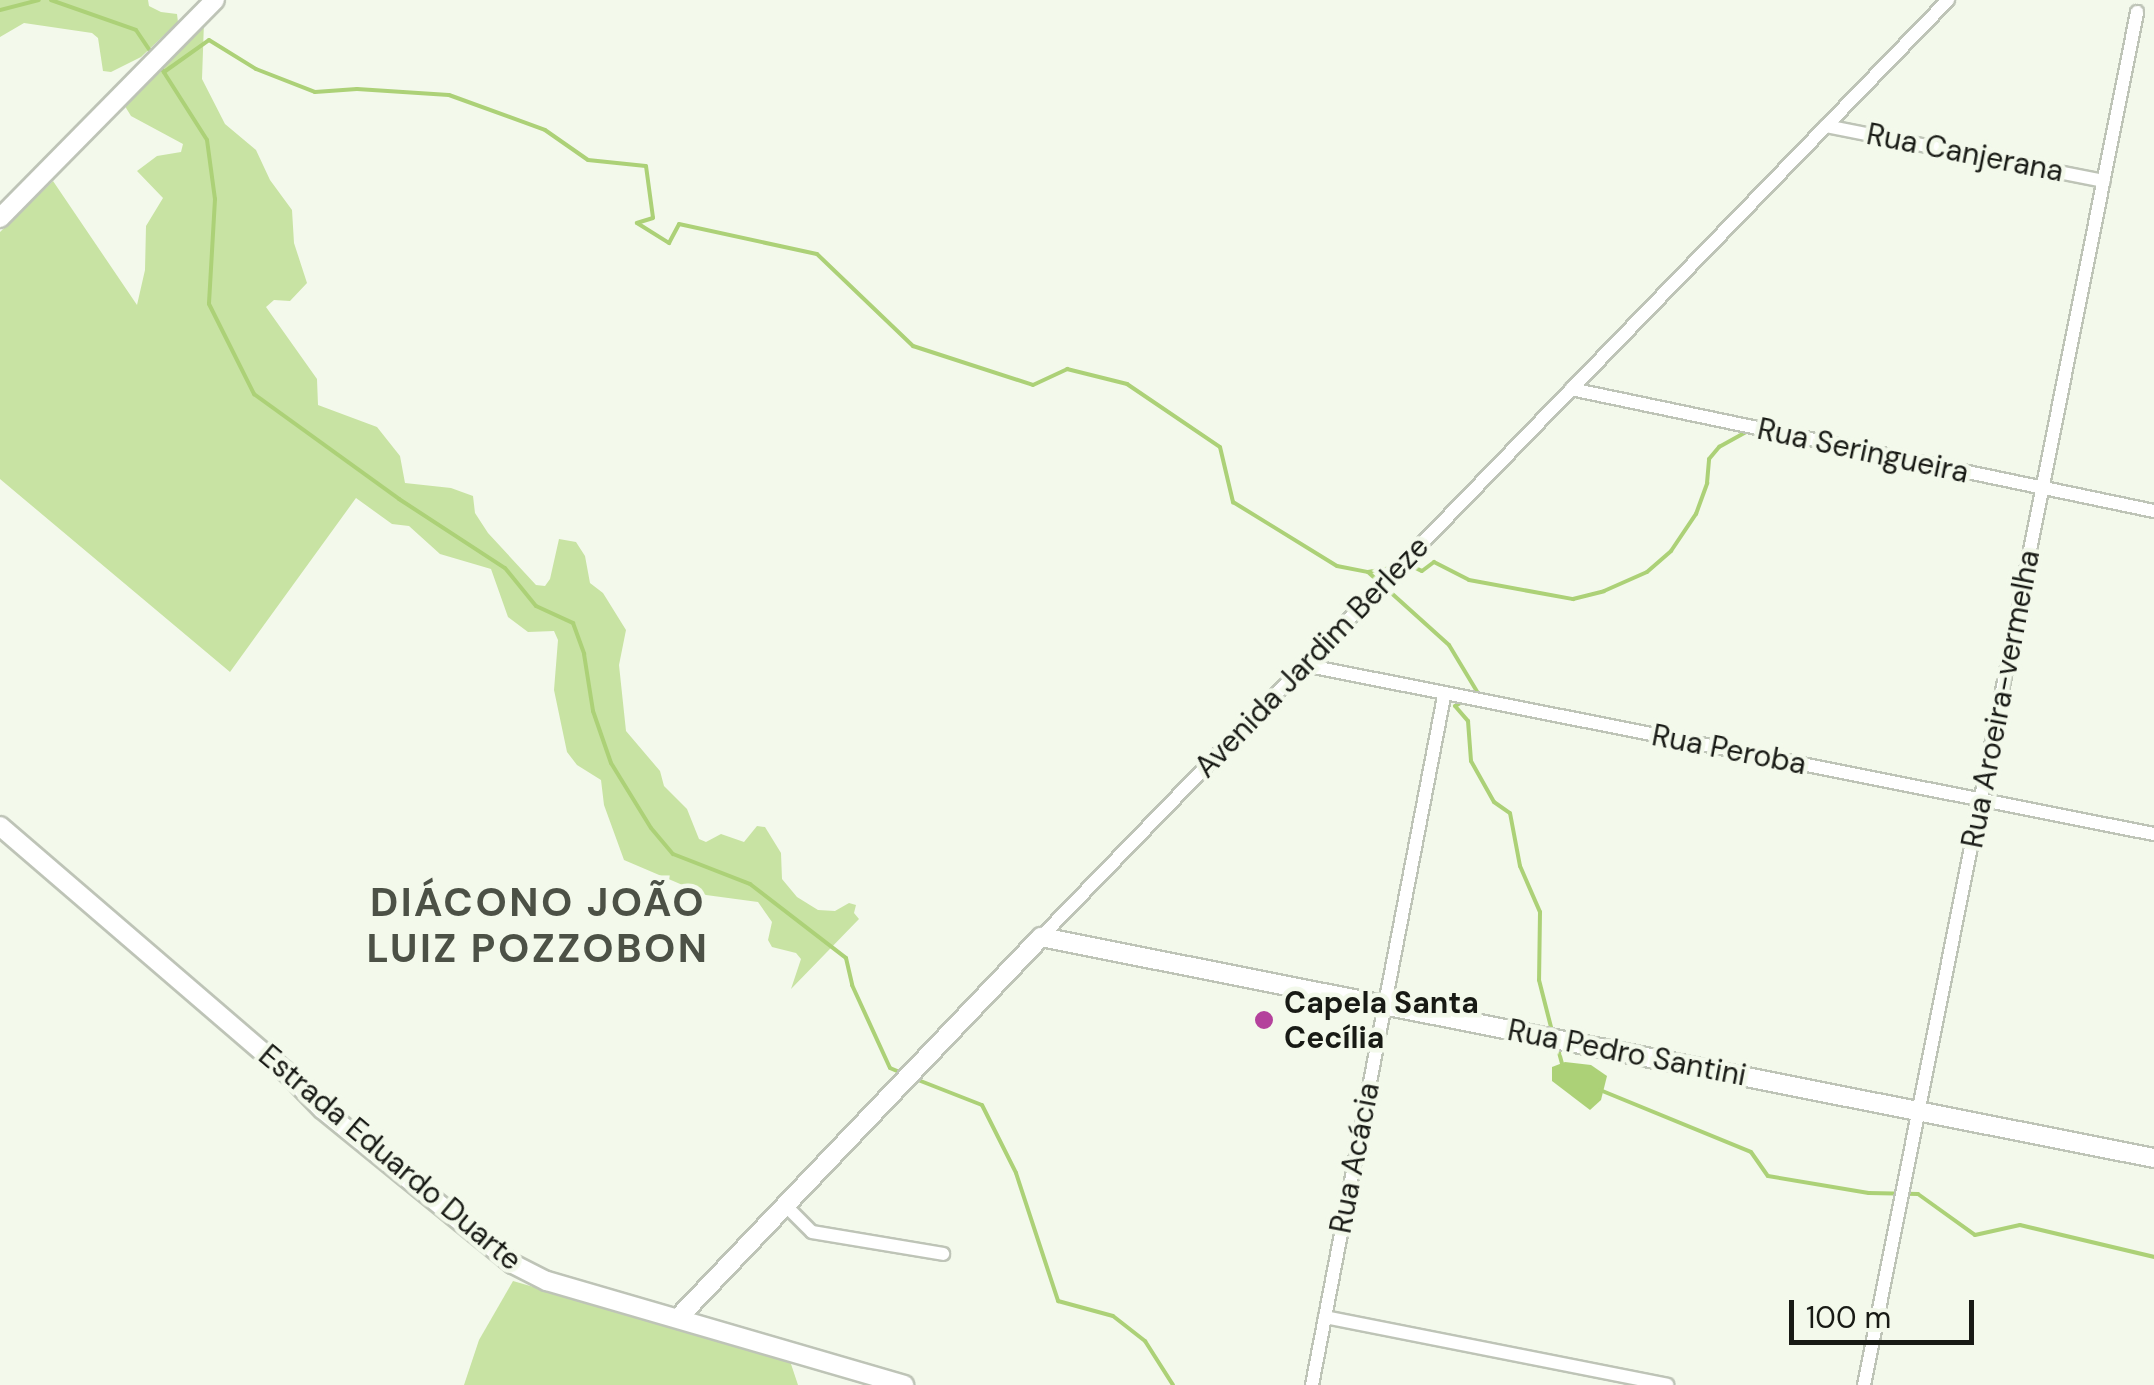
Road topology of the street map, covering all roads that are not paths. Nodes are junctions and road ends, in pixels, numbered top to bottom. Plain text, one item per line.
1 (215, 0) edge
2 (1948, 0) edge
3 (2137, 12) dead end
4 (1826, 126) junction
5 (2104, 181) junction
6 (0, 218) edge
7 (1571, 389) junction
8 (2042, 489) junction
9 (2154, 511) edge
10 (1304, 665) junction
11 (1444, 696) junction
12 (1981, 798) junction
13 (0, 826) edge
14 (2154, 834) edge
15 (1040, 936) junction
16 (1384, 1005) junction
17 (1919, 1111) junction
18 (2154, 1158) edge
19 (785, 1205) junction
20 (943, 1254) dead end
21 (678, 1317) junction
22 (1325, 1317) junction
23 (904, 1385) edge
24 (1312, 1385) edge
25 (1667, 1385) edge
26 (1864, 1385) edge

1 - 6 street
2 - 4 street, Avenida Jardim Berleze
3 - 5 street, Rua Aroeira-vermelha
4 - 5 street, Rua Canjerana
4 - 7 street, Avenida Jardim Berleze
5 - 8 street, Rua Aroeira-vermelha
7 - 8 street, Rua Seringueira
7 - 10 street, Avenida Jardim Berleze
8 - 9 street, Rua Seringueira
8 - 12 street, Rua Aroeira-vermelha
10 - 11 street, Rua Peroba
10 - 15 street, Avenida Jardim Berleze
11 - 12 street, Rua Peroba
11 - 16 street, Rua Acácia
12 - 14 street, Rua Peroba
12 - 17 street, Rua Aroeira-vermelha
13 - 21 street, Estrada Eduardo Duarte
15 - 16 street, Rua Pedro Santini
15 - 19 street, Avenida Jardim Berleze
16 - 17 street, Rua Pedro Santini
16 - 22 street, Rua Acácia
17 - 18 street, Rua Pedro Santini
17 - 26 street, Rua Aroeira-vermelha
19 - 20 street
19 - 21 street, Avenida Jardim Berleze
21 - 23 street, Estrada Eduardo Duarte
22 - 24 street, Rua Acácia
22 - 25 street

